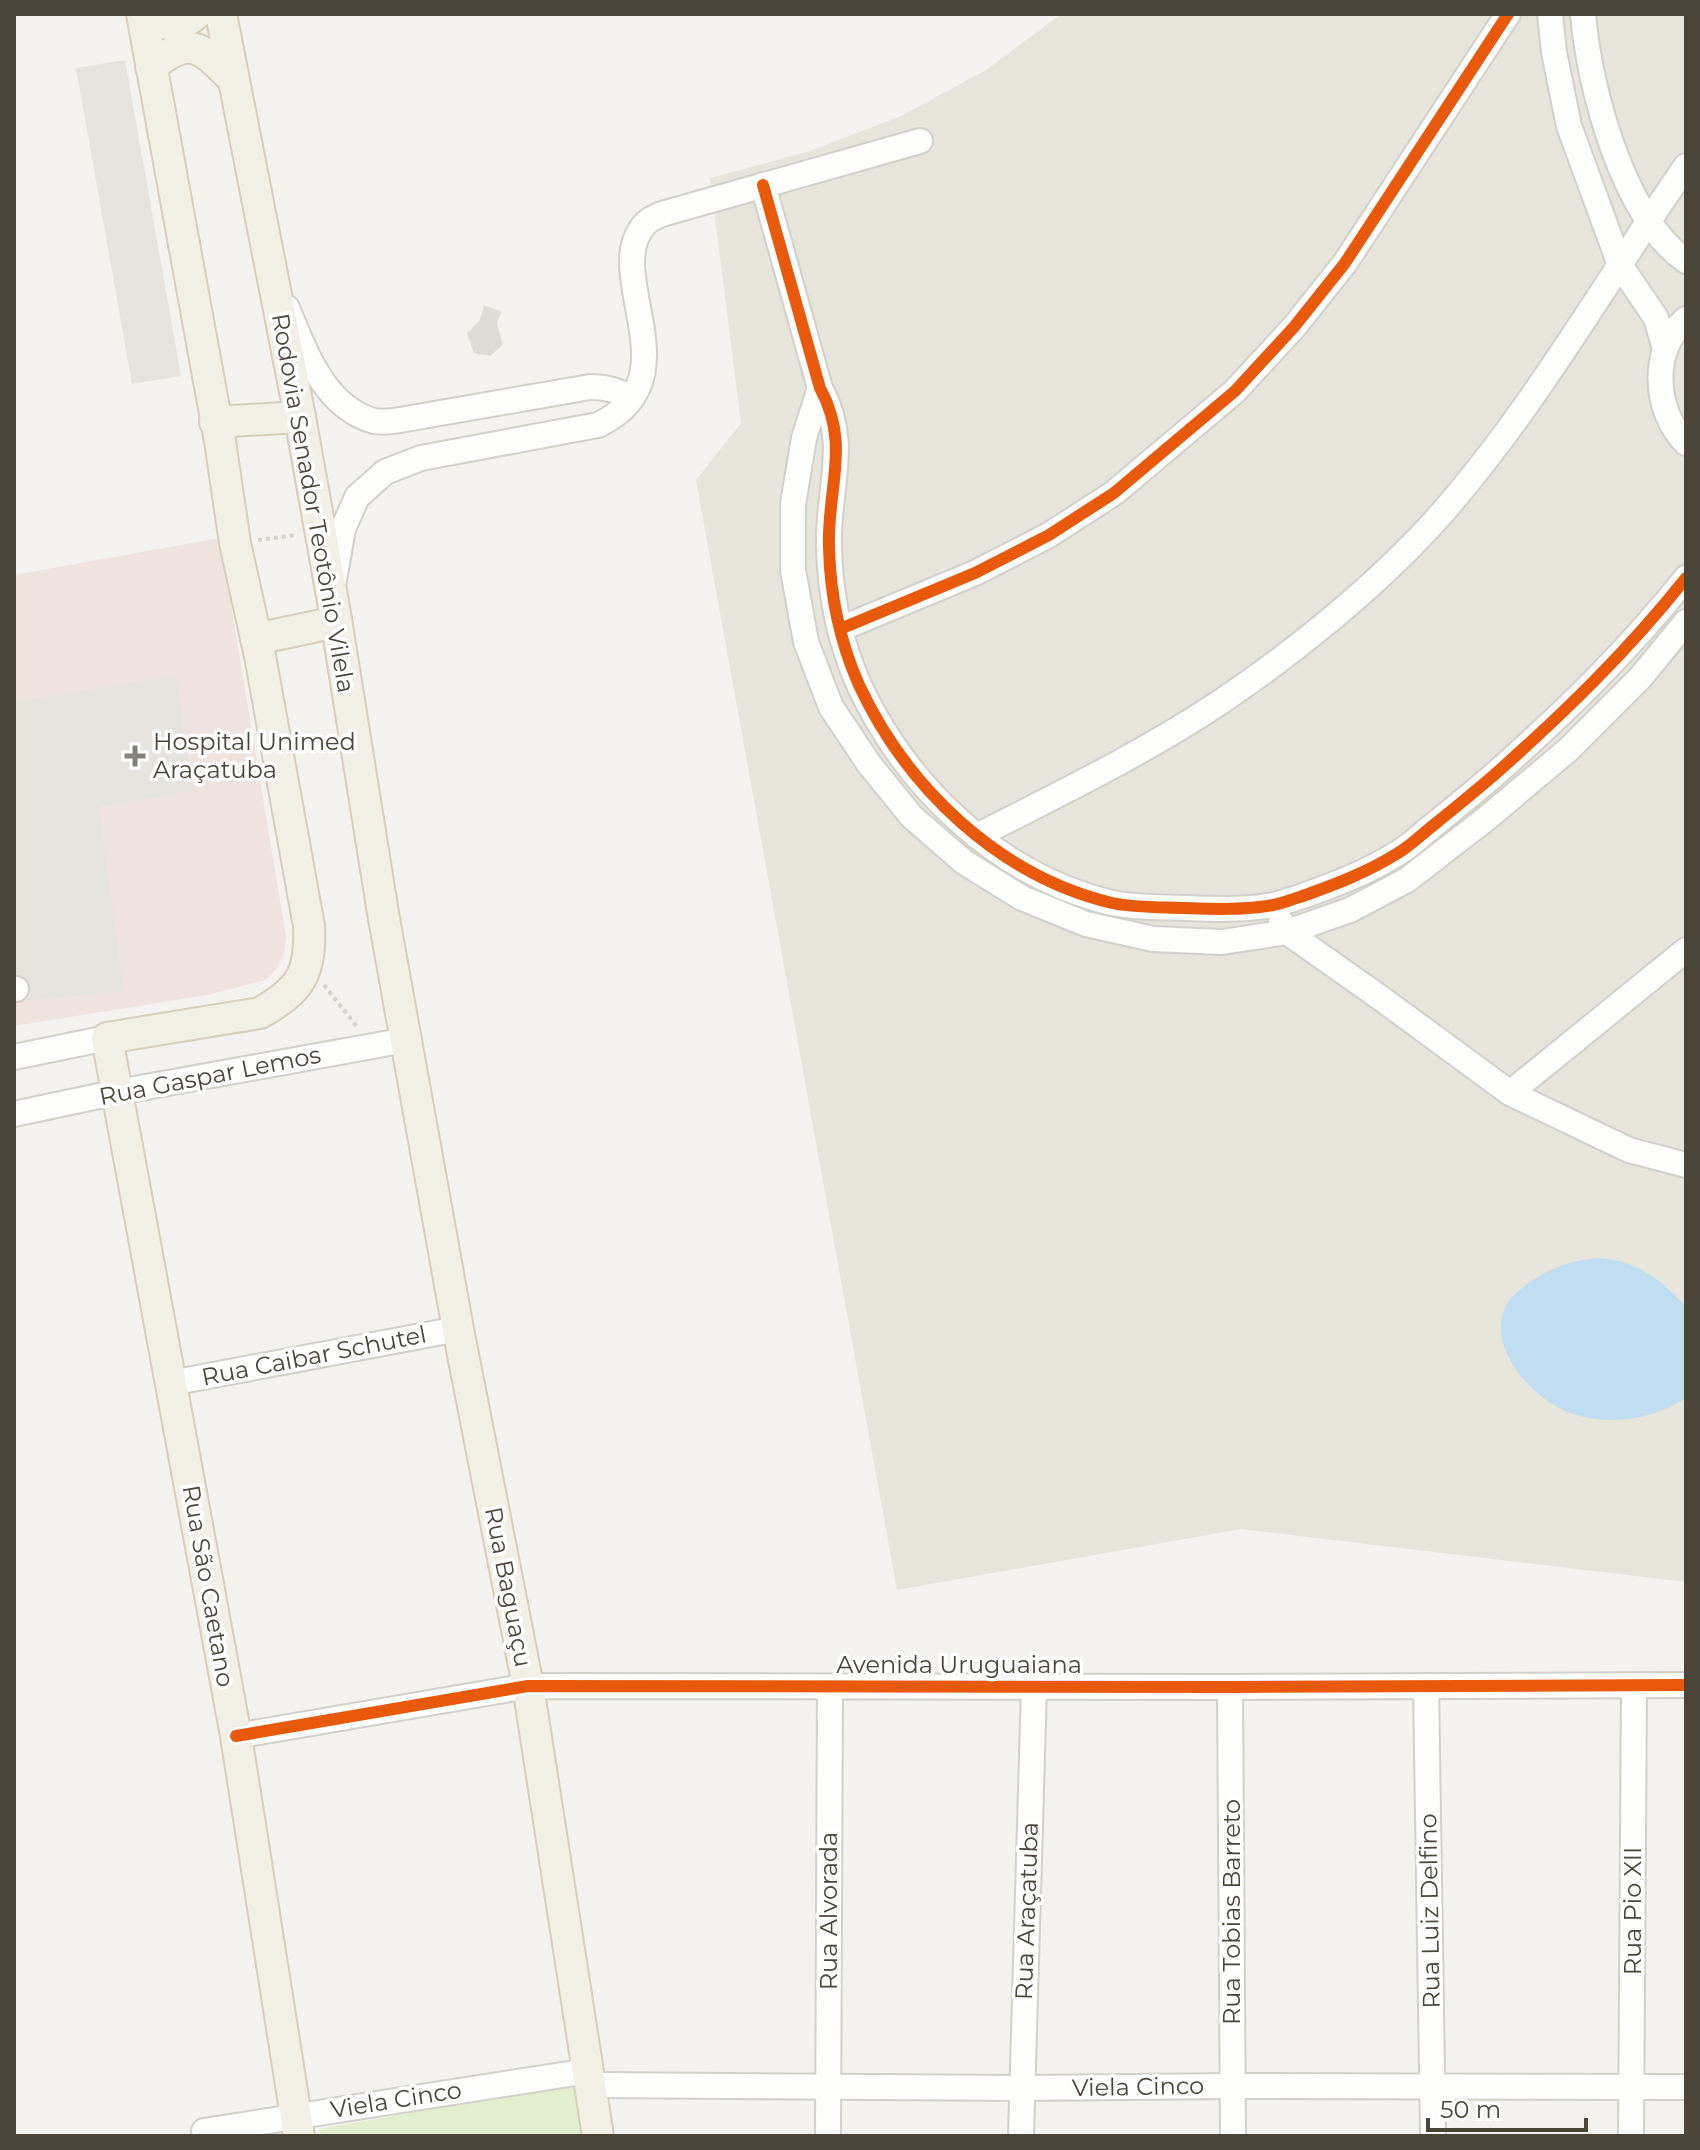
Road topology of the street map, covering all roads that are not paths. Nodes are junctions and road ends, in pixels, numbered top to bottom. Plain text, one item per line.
1 (142, 14) edge
2 (149, 14) edge
3 (196, 14) edge
4 (221, 14) edge
5 (1508, 14) edge
6 (1550, 14) edge
7 (1583, 14) edge
8 (151, 67) junction
9 (232, 78) junction
10 (920, 141) dead end
11 (1686, 166) edge
12 (763, 185) junction
13 (1648, 220) junction
14 (1686, 261) edge
15 (1620, 265) junction
16 (270, 268) junction
17 (1686, 319) edge
18 (1665, 349) junction
19 (820, 388) junction
20 (631, 398) junction
21 (300, 417) junction
22 (215, 422) junction
23 (1686, 443) edge
24 (832, 578) junction
25 (1686, 578) edge
26 (795, 584) junction
27 (334, 608) junction
28 (1686, 622) edge
29 (840, 629) junction
30 (256, 639) junction
31 (923, 785) junction
32 (901, 803) junction
33 (977, 836) junction
34 (1271, 906) junction
35 (1287, 932) junction
36 (1686, 950) edge
37 (107, 1038) junction
38 (406, 1040) junction
39 (14, 1057) edge
40 (118, 1092) junction
41 (1510, 1093) junction
42 (14, 1114) edge
43 (1686, 1165) edge
44 (458, 1329) junction
45 (171, 1383) junction
46 (1686, 1685) edge
47 (528, 1686) junction
48 (1034, 1686) junction
49 (1426, 1686) junction
50 (1634, 1686) junction
51 (830, 1687) junction
52 (1230, 1687) junction
53 (236, 1736) junction
54 (589, 2078) junction
55 (829, 2086) junction
56 (1234, 2086) junction
57 (1433, 2087) junction
58 (1632, 2087) junction
59 (1686, 2087) edge
60 (1021, 2088) junction
61 (297, 2126) edge
62 (204, 2131) dead end
63 (598, 2136) edge
64 (828, 2136) edge
65 (1021, 2136) edge
66 (1233, 2136) edge
67 (1433, 2136) edge
68 (1631, 2136) edge

1 - 8 main road
2 - 3 main road
4 - 9 main road, Rodovia Senador Teotônio Vilela
5 - 29 street
6 - 15 street
7 - 13 street
8 - 9 main road
8 - 22 main road
9 - 16 main road, Rodovia Senador Teotônio Vilela
10 - 12 street
11 - 13 street
12 - 19 street
12 - 20 street
13 - 14 street
13 - 15 street
15 - 18 street
15 - 33 street
16 - 20 street
16 - 21 main road, Rodovia Senador Teotônio Vilela
17 - 18 street
18 - 23 street
19 - 24 street
19 - 26 street
20 - 27 street
21 - 22 main road
21 - 27 main road, Rodovia Senador Teotônio Vilela
22 - 30 main road
24 - 26 street
24 - 29 street
25 - 34 street
26 - 32 street
27 - 30 main road
27 - 38 main road, Rodovia Senador Teotônio Vilela
28 - 35 street
29 - 31 street
30 - 37 main road
31 - 32 street
31 - 33 street
32 - 35 street
33 - 34 street
34 - 35 street
35 - 41 street
36 - 41 street
37 - 39 street
37 - 40 main road, Rua São Caetano
38 - 40 street, Rua Gaspar Lemos
38 - 44 main road, Rua Baguaçu
40 - 42 street, Rua Gaspar Lemos
40 - 45 main road, Rua São Caetano
41 - 43 street
44 - 45 street, Rua Caibar Schutel
44 - 47 main road, Rua Baguaçu
45 - 53 main road, Rua São Caetano
46 - 50 street, Avenida Uruguaiana
47 - 51 street, Avenida Uruguaiana
47 - 53 street, Avenida Uruguaiana
47 - 54 main road, Rua Baguaçu
48 - 51 street, Avenida Uruguaiana
48 - 52 street, Avenida Uruguaiana
48 - 60 street, Rua Araçatuba
49 - 50 street, Avenida Uruguaiana
49 - 52 street, Avenida Uruguaiana
49 - 57 street, Rua Luiz Delfino
50 - 58 street, Rua Pio XII
51 - 55 street, Rua Alvorada
52 - 56 street, Rua Tobias Barreto
53 - 61 main road, Rua São Caetano
54 - 55 street, Viela Cinco
54 - 61 street, Viela Cinco
54 - 63 main road, Rua Baguaçu
55 - 60 street, Viela Cinco
55 - 64 street, Rua Alvorada
56 - 57 street, Viela Cinco
56 - 60 street, Viela Cinco
56 - 66 street, Rua Tobias Barreto
57 - 58 street, Viela Cinco
57 - 67 street, Rua Luiz Delfino
58 - 59 street, Viela Cinco
58 - 68 street, Rua Pio XII
60 - 65 street, Rua Araçatuba
61 - 62 street, Viela Cinco

